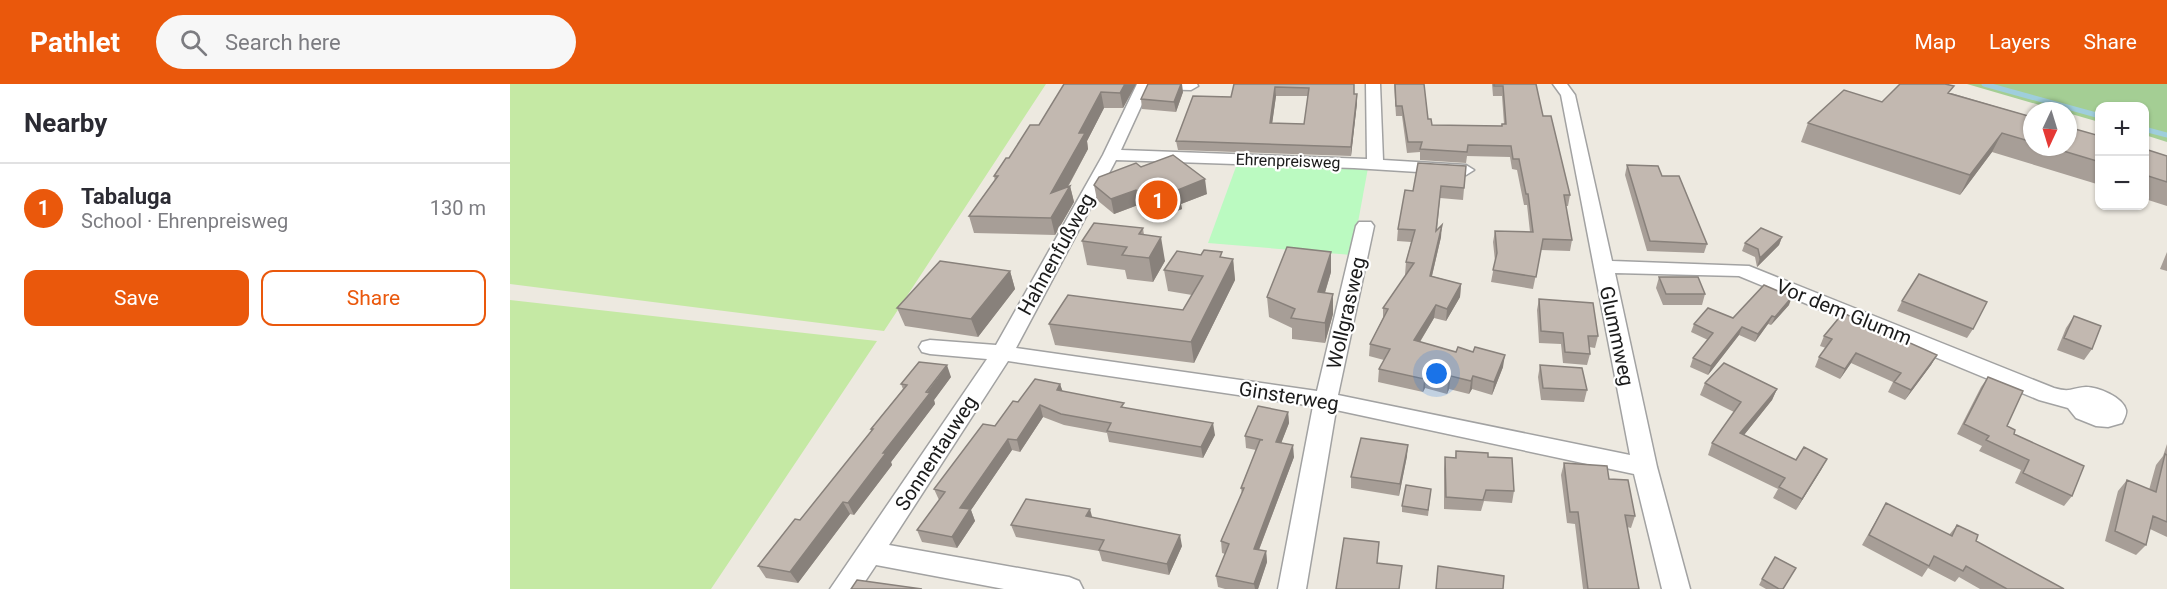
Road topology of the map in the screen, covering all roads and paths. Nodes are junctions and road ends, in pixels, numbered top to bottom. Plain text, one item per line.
1 (1144, 84) edge
2 (1373, 84) edge
3 (1560, 84) edge
4 (1191, 86) dead end
5 (1111, 155) junction
6 (1375, 165) junction
7 (1466, 171) edge
8 (1365, 226) dead end
9 (1603, 267) junction
10 (930, 347) dead end
11 (1002, 353) junction
12 (1326, 400) junction
13 (2075, 402) dead end
14 (1644, 467) junction
15 (870, 553) junction
16 (844, 589) edge
17 (1070, 589) edge
18 (1292, 589) edge
19 (1676, 589) edge

1 - 4 street
1 - 5 street, Hahnenfußweg
2 - 6 street
3 - 9 street, Glummweg
5 - 6 street, Ehrenpreisweg
5 - 11 street, Hahnenfußweg
6 - 7 street, Ehrenpreisweg
8 - 12 street, Wollgrasweg
9 - 13 street, Vor dem Glumm
9 - 14 street, Glummweg
10 - 11 street, Ginsterweg
11 - 12 street, Ginsterweg
11 - 15 street, Sonnentauweg
12 - 14 street, Ginsterweg
12 - 18 street
14 - 19 street, Glummweg
15 - 16 street, Sonnentauweg
15 - 17 street

